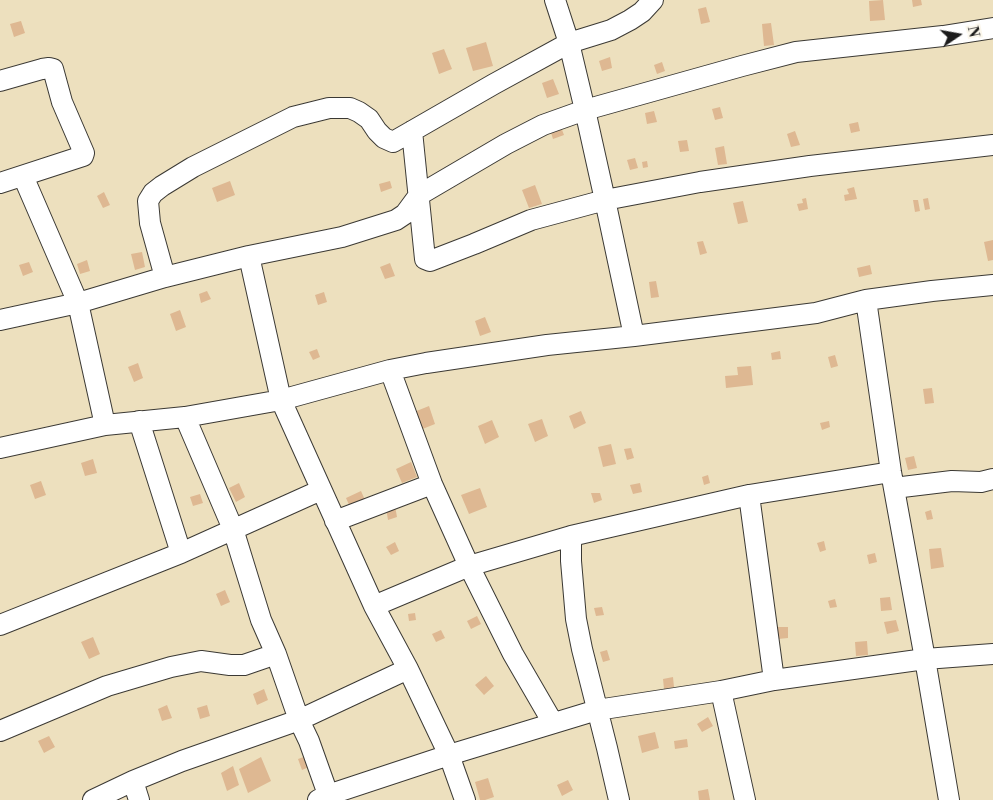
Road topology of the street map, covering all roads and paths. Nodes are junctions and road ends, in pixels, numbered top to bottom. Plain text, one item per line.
1 (555, 0) edge
2 (653, 0) edge
3 (993, 28) edge
4 (569, 43) junction
5 (0, 81) edge
6 (585, 110) junction
7 (412, 131) junction
8 (993, 145) edge
9 (24, 176) junction
10 (0, 183) edge
11 (419, 195) junction
12 (605, 200) junction
13 (249, 256) junction
14 (165, 277) junction
15 (993, 285) edge
16 (866, 300) junction
17 (78, 303) junction
18 (0, 320) edge
19 (634, 336) junction
20 (390, 370) junction
21 (281, 400) junction
22 (185, 417) junction
23 (139, 421) junction
24 (105, 425) junction
25 (0, 448) edge
26 (993, 479) edge
27 (893, 480) junction
28 (432, 484) junction
29 (321, 490) junction
30 (749, 495) junction
31 (335, 521) junction
32 (233, 529) junction
33 (571, 536) junction
34 (181, 554) junction
35 (468, 566) junction
36 (374, 606) junction
37 (0, 625) edge
38 (276, 654) junction
39 (993, 654) edge
40 (925, 659) junction
41 (408, 669) junction
42 (774, 680) junction
43 (721, 691) junction
44 (597, 710) junction
45 (299, 720) junction
46 (552, 723) junction
47 (0, 731) edge
48 (449, 754) junction
49 (133, 781) junction
50 (326, 798) edge
51 (92, 800) edge
52 (139, 800) edge
53 (465, 800) edge
54 (619, 800) edge
55 (744, 800) edge
56 (949, 800) edge

1 - 4 street
2 - 4 street
3 - 6 street
4 - 6 street
4 - 7 street
5 - 9 street
6 - 11 street
6 - 12 street
7 - 11 street
7 - 14 street
8 - 12 street
9 - 10 street
9 - 17 street
11 - 12 street
11 - 13 street
12 - 19 street
13 - 14 street
13 - 21 street
14 - 17 street
15 - 16 street
16 - 19 street
16 - 27 street
17 - 18 street
17 - 24 street
19 - 20 street
20 - 21 street
20 - 28 street
21 - 22 street
21 - 29 street
22 - 23 street
22 - 32 street
23 - 24 street
23 - 34 street
24 - 25 street
26 - 27 street
27 - 30 street
27 - 40 street
28 - 31 street
28 - 35 street
29 - 31 street
29 - 32 street
30 - 33 street
30 - 42 street
31 - 36 street
32 - 34 street
32 - 38 street
33 - 35 street
33 - 44 street
34 - 37 street
35 - 36 street
35 - 46 street
36 - 41 street
38 - 45 street
38 - 47 street
39 - 40 street
40 - 42 street
40 - 56 street
41 - 45 street
41 - 48 street
42 - 43 street
43 - 44 street
43 - 55 street
44 - 46 street
44 - 54 street
45 - 49 street
45 - 50 street
46 - 48 street
48 - 50 street
48 - 53 street
49 - 51 street
49 - 52 street

